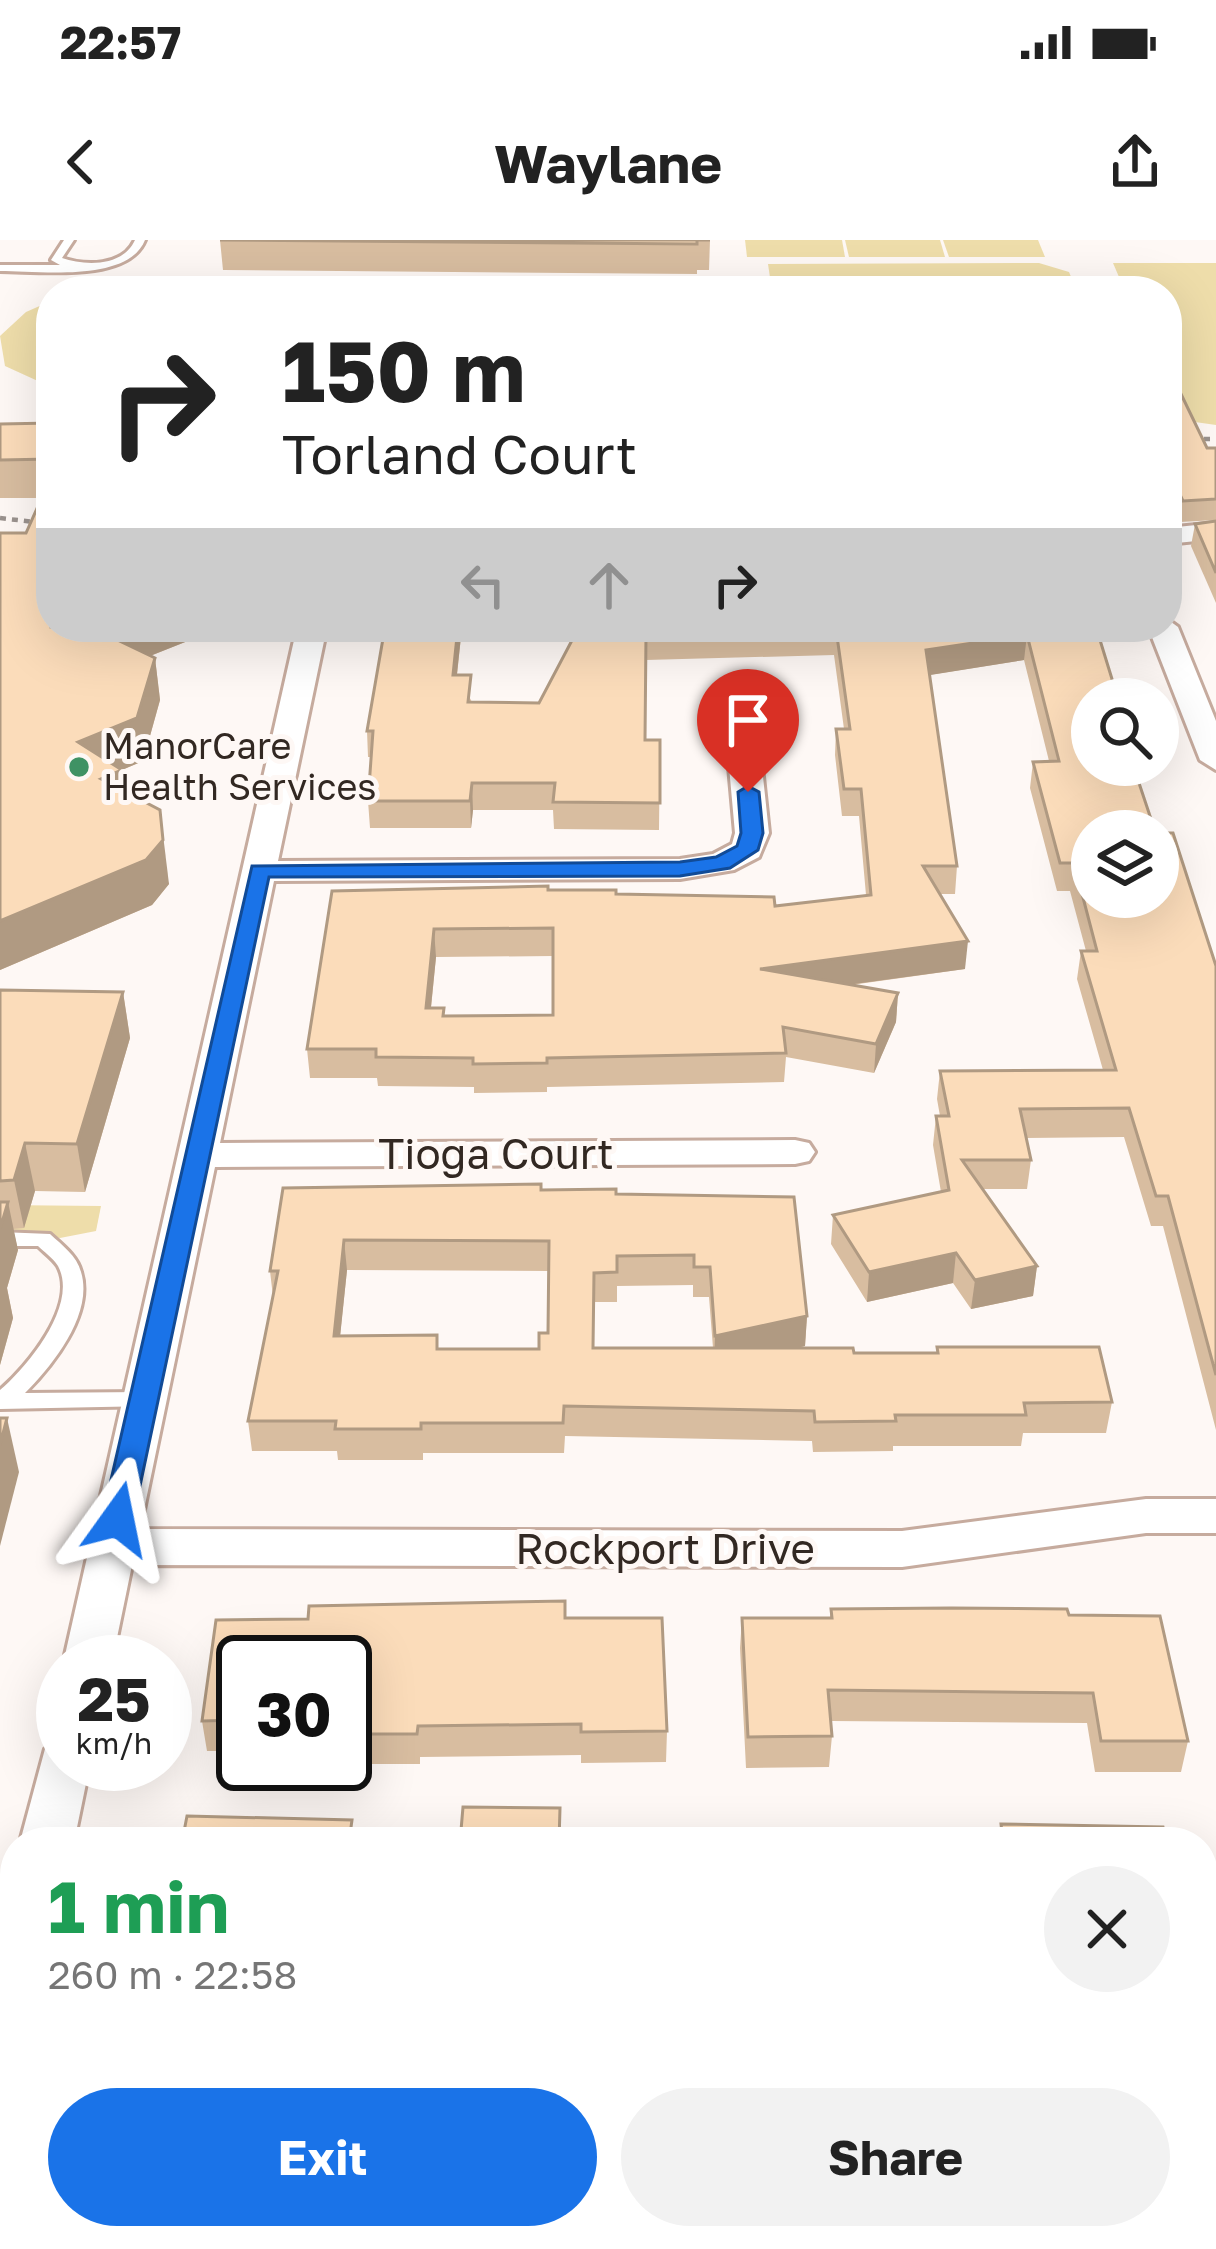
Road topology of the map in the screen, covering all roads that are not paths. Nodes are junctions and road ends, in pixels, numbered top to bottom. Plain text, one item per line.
1 (69, 240) edge
2 (140, 240) edge
3 (0, 268) edge
4 (82, 268) junction
5 (1216, 531) edge
6 (1182, 534) edge
7 (309, 642) edge
8 (1171, 642) edge
9 (740, 711) dead end
10 (1206, 711) edge
11 (1216, 760) edge
12 (260, 871) junction
13 (795, 1152) dead end
14 (197, 1155) junction
15 (0, 1239) edge
16 (143, 1400) junction
17 (1, 1401) edge
18 (1216, 1516) edge
19 (112, 1547) junction
20 (93, 1635) edge
21 (58, 1791) edge
22 (50, 1827) edge

1 - 4 lane
2 - 4 lane
3 - 4 lane
5 - 6 street
7 - 12 street
8 - 10 street
9 - 12 street
10 - 11 street
12 - 14 street
13 - 14 street, Tioga Court
14 - 16 street
15 - 17 lane
16 - 17 lane
16 - 19 street
18 - 19 street, Rockport Drive
19 - 20 street
21 - 22 street

